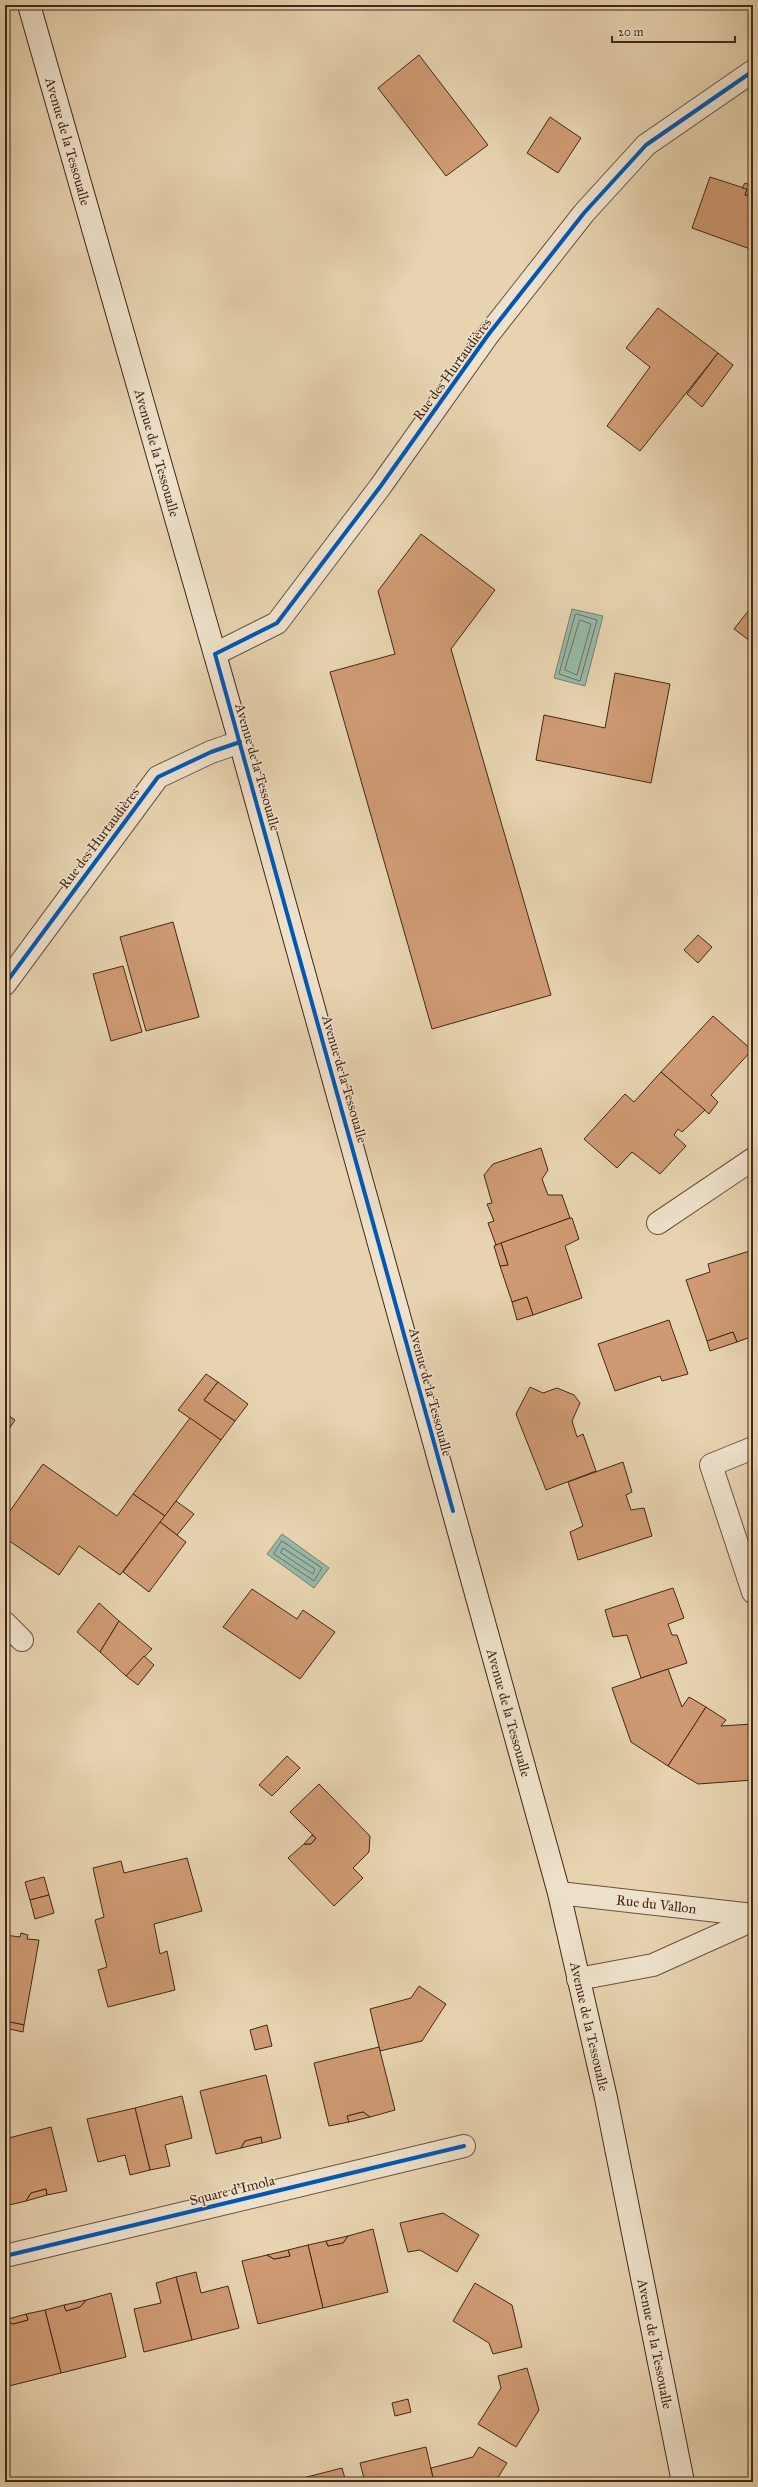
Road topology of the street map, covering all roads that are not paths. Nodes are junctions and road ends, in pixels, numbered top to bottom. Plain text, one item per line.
1 (29, 5) edge
2 (753, 71) edge
3 (215, 654) junction
4 (240, 742) junction
5 (5, 984) edge
6 (753, 1159) edge
7 (658, 1223) dead end
8 (753, 1448) edge
9 (753, 1592) edge
10 (5, 1623) edge
11 (22, 1640) dead end
12 (559, 1893) junction
13 (753, 1916) edge
14 (753, 1920) edge
15 (578, 1979) junction
16 (464, 2146) dead end
17 (5, 2256) edge
18 (683, 2482) edge

1 - 3 main road, Avenue de la Tessoualle
2 - 3 main road, Rue des Hurtaudières
3 - 4 main road, Avenue de la Tessoualle
4 - 5 main road, Rue des Hurtaudières
4 - 12 main road, Avenue de la Tessoualle
6 - 7 main road
8 - 9 main road
10 - 11 main road
12 - 13 main road, Rue du Vallon
12 - 15 main road, Avenue de la Tessoualle
14 - 15 main road
15 - 18 main road, Avenue de la Tessoualle
16 - 17 main road, Square d’Imola

